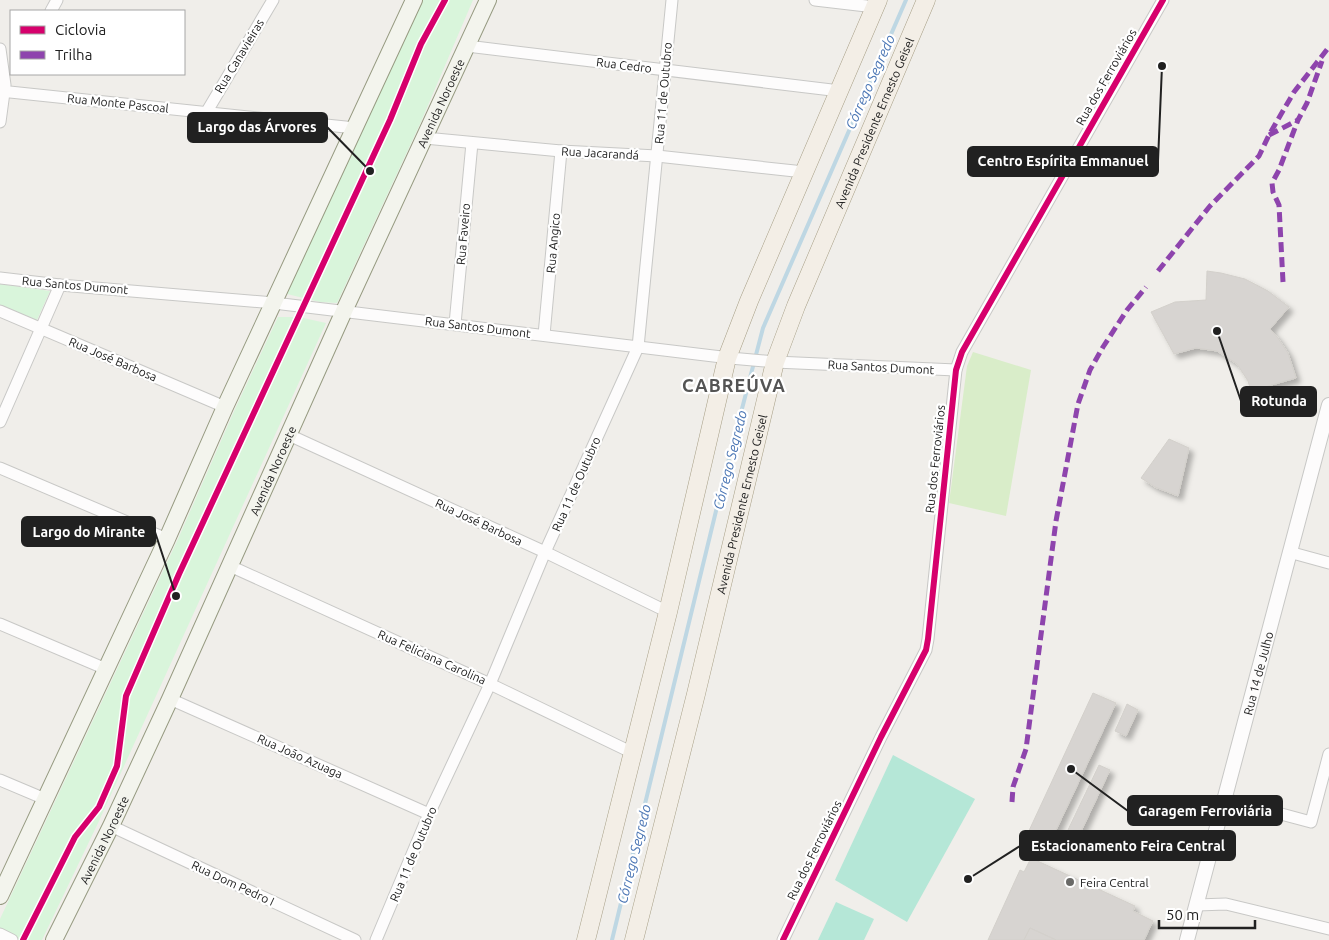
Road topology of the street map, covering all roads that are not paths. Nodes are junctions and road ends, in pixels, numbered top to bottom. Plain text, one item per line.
1 (273, 0) edge
2 (414, 0) edge
3 (488, 0) edge
4 (672, 0) edge
5 (815, 0) edge
6 (926, 0) edge
7 (1163, 0) edge
8 (876, 4) edge
9 (467, 46) junction
10 (0, 49) edge
11 (665, 70) junction
12 (11, 75) edge
13 (3, 89) edge
14 (840, 91) junction
15 (206, 113) junction
16 (0, 122) edge
17 (355, 128) junction
18 (425, 138) junction
19 (472, 143) junction
20 (562, 151) junction
21 (657, 156) junction
22 (804, 172) junction
23 (0, 278) edge
24 (60, 285) junction
25 (274, 303) junction
26 (0, 311) edge
27 (344, 311) junction
28 (455, 324) junction
29 (41, 328) junction
30 (544, 335) junction
31 (638, 347) junction
32 (729, 358) junction
33 (772, 362) junction
34 (956, 370) junction
35 (1329, 406) edge
36 (225, 407) junction
37 (0, 422) edge
38 (288, 434) junction
39 (0, 468) edge
40 (167, 539) junction
41 (545, 552) junction
42 (1290, 552) junction
43 (1329, 563) edge
44 (230, 566) junction
45 (668, 612) junction
46 (0, 624) edge
47 (106, 669) junction
48 (490, 684) junction
49 (170, 699) junction
50 (633, 753) junction
51 (1329, 754) edge
52 (0, 780) edge
53 (1224, 798) junction
54 (45, 799) junction
55 (429, 814) junction
56 (111, 826) junction
57 (0, 896) edge
58 (1197, 904) junction
59 (1329, 929) edge
60 (0, 934) edge
61 (12, 940) edge
62 (54, 940) edge
63 (354, 940) edge
64 (376, 940) edge
65 (586, 940) edge
66 (634, 940) edge
67 (783, 940) edge
68 (1187, 940) edge

1 - 15 street, Rua Canavieiras
2 - 17 main road
3 - 9 main road, Avenida Noroeste
4 - 11 street, Rua 11 de Outubro
5 - 8 street
6 - 33 main road, Avenida Presidente Ernesto Geisel
7 - 34 street, Rua dos Ferroviários
8 - 14 main road
9 - 11 street, Rua Cedro
9 - 18 main road, Avenida Noroeste
10 - 13 street
11 - 14 street, Rua Cedro
11 - 21 street, Rua 11 de Outubro
12 - 13 street
13 - 15 street, Rua Monte Pascoal
13 - 16 street
14 - 22 main road
15 - 17 street, Rua Monte Pascoal
17 - 25 main road
18 - 19 street, Rua Jacarandá
18 - 27 main road, Avenida Noroeste
19 - 20 street, Rua Jacarandá
19 - 28 street, Rua Faveiro
20 - 21 street, Rua Jacarandá
20 - 30 street, Rua Angico
21 - 22 street, Rua Jacarandá
21 - 31 street, Rua 11 de Outubro
22 - 32 main road
23 - 24 street, Rua Santos Dumont
24 - 25 street, Rua Santos Dumont
24 - 29 street
25 - 27 street, Rua Santos Dumont
25 - 36 main road
26 - 29 street, Rua José Barbosa
27 - 28 street, Rua Santos Dumont
27 - 38 main road, Avenida Noroeste
28 - 30 street, Rua Santos Dumont
29 - 36 street, Rua José Barbosa
29 - 37 street
30 - 31 street, Rua Santos Dumont
31 - 32 street, Rua Santos Dumont
31 - 41 street, Rua 11 de Outubro
32 - 33 street, Rua Santos Dumont
32 - 45 main road
33 - 34 street, Rua Santos Dumont
33 - 66 main road, Avenida Presidente Ernesto Geisel
34 - 67 street, Rua dos Ferroviários
35 - 42 street, Rua 14 de Julho
36 - 40 main road
38 - 41 street, Rua José Barbosa
38 - 44 main road, Avenida Noroeste
39 - 40 street
40 - 47 main road
41 - 45 street, Rua José Barbosa
41 - 48 street, Rua 11 de Outubro
42 - 43 street
42 - 53 street, Rua 14 de Julho
44 - 48 street, Rua Feliciana Carolina
44 - 49 main road, Avenida Noroeste
45 - 50 main road
46 - 47 street
47 - 54 main road
48 - 50 street, Rua Feliciana Carolina
48 - 55 street, Rua 11 de Outubro
49 - 55 street, Rua João Azuaga
49 - 56 main road, Avenida Noroeste
50 - 65 main road
51 - 53 street
52 - 54 street
53 - 58 street, Rua 14 de Julho
54 - 57 main road
55 - 64 street, Rua 11 de Outubro
56 - 62 main road, Avenida Noroeste
56 - 63 street, Rua Dom Pedro I
58 - 59 street
58 - 68 street, Rua 14 de Julho
60 - 61 street

